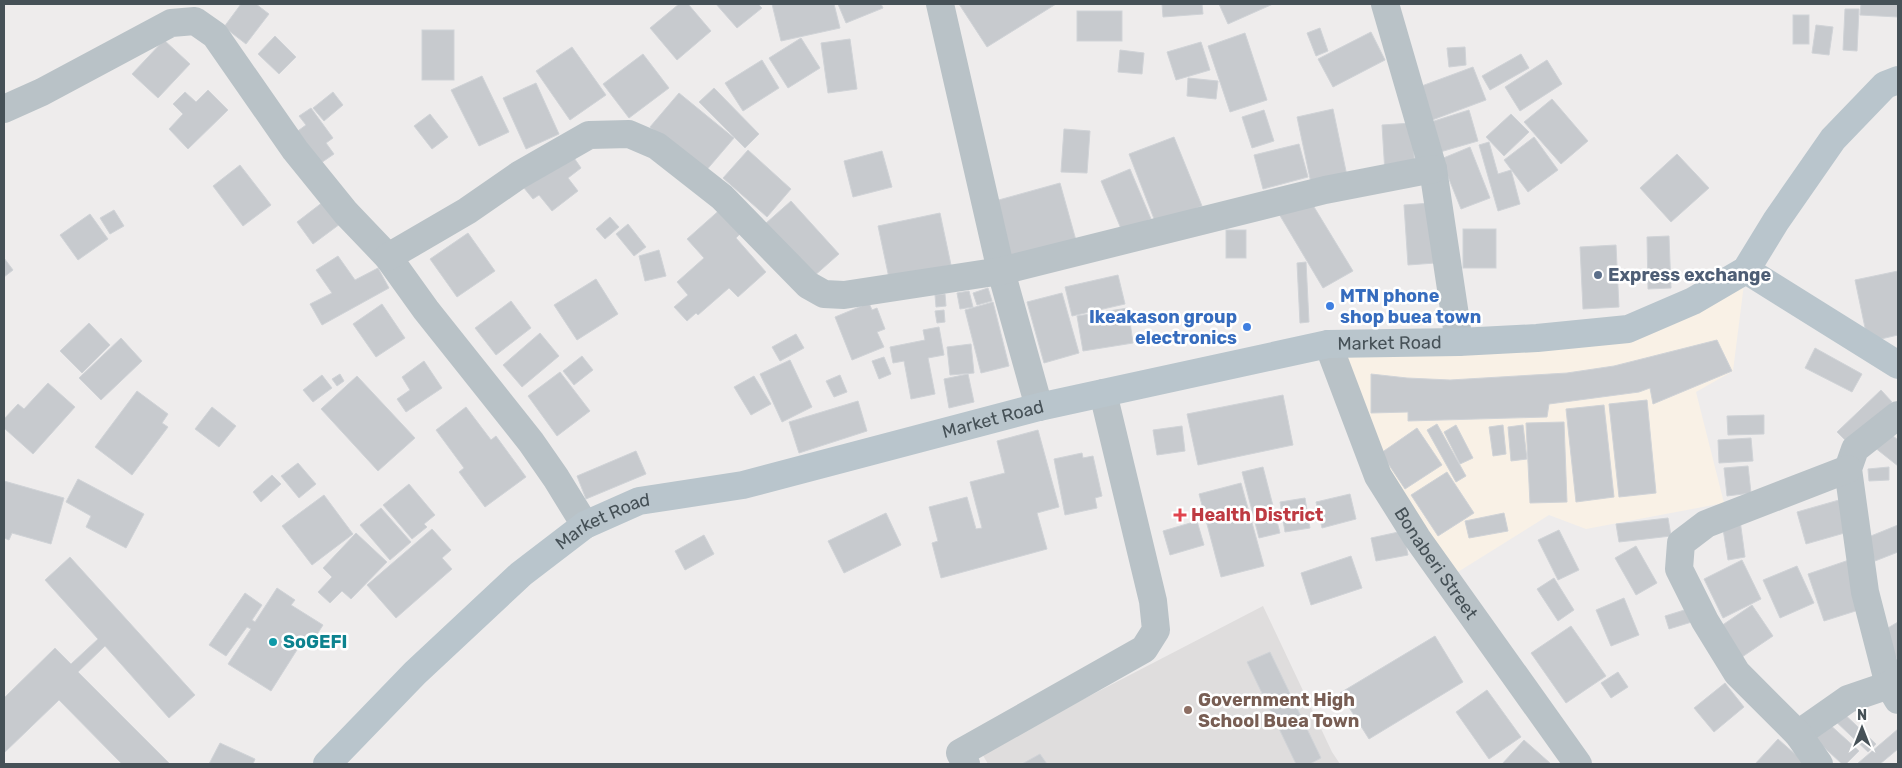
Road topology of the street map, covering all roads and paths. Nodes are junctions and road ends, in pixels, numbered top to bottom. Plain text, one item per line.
1 (940, 4) edge
2 (1385, 4) edge
3 (1898, 80) edge
4 (4, 109) edge
5 (1433, 169) junction
6 (388, 256) junction
7 (1746, 270) junction
8 (1001, 271) junction
9 (1460, 342) junction
10 (1328, 344) junction
11 (1898, 365) edge
12 (1103, 393) junction
13 (1039, 407) junction
14 (1898, 415) edge
15 (1848, 469) junction
16 (585, 525) junction
17 (1895, 688) edge
18 (1798, 734) junction
19 (326, 764) edge
20 (966, 764) edge
21 (1578, 764) edge
22 (1819, 764) edge

1 - 8 street
2 - 5 street
3 - 7 main road
4 - 6 street
5 - 8 street
5 - 9 street
6 - 8 street
6 - 16 street
7 - 9 main road, Market Road
7 - 11 main road
8 - 13 street
9 - 10 main road, Market Road
10 - 12 main road, Market Road
10 - 21 street, Bonaberi Street
12 - 13 main road, Market Road
12 - 20 street
13 - 16 main road, Market Road
14 - 15 street
15 - 17 street
15 - 18 street
16 - 19 main road, Market Road
17 - 18 street
18 - 22 street

